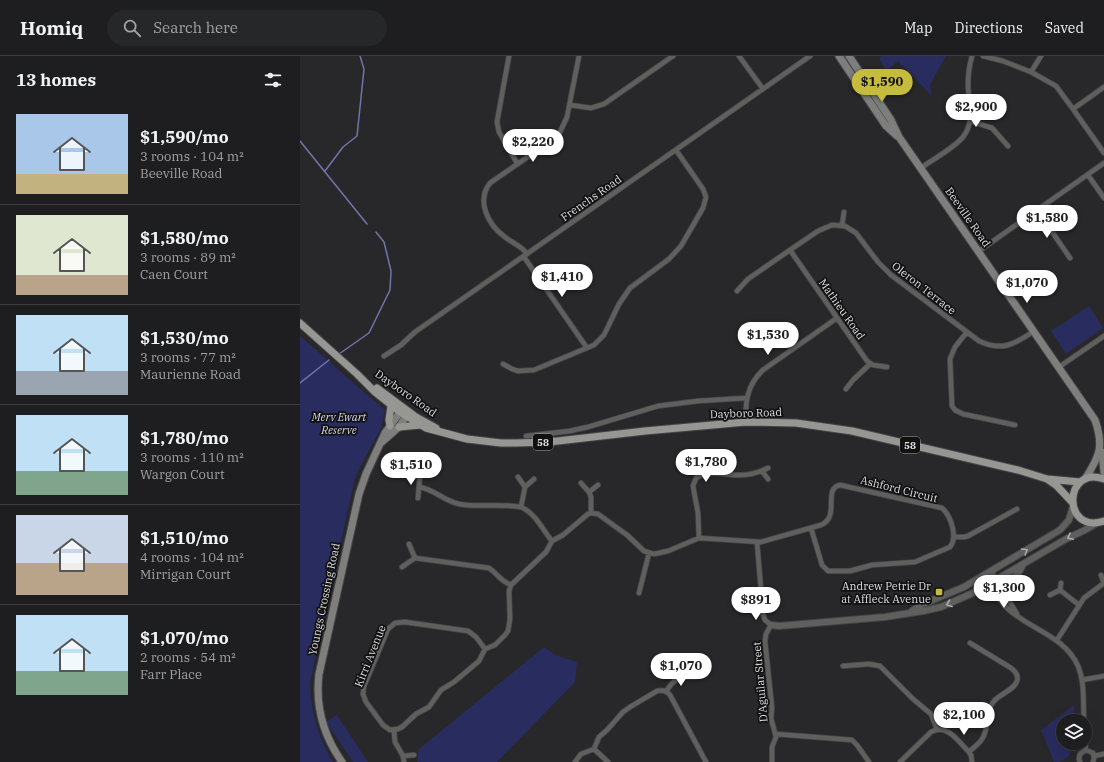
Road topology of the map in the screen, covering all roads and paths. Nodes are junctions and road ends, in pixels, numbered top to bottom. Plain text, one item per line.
1 (509, 56) edge
2 (579, 56) edge
3 (673, 56) edge
4 (739, 56) edge
5 (810, 56) edge
6 (839, 56) edge
7 (850, 56) edge
8 (972, 56) edge
9 (983, 56) edge
10 (1041, 56) edge
11 (1031, 72) junction
12 (1104, 87) edge
13 (762, 89) junction
14 (570, 105) junction
15 (1073, 108) junction
16 (970, 122) junction
17 (899, 137) junction
18 (1008, 146) dead end
19 (676, 150) junction
20 (1104, 153) edge
21 (517, 163) junction
22 (1104, 163) edge
23 (921, 168) junction
24 (1088, 175) junction
25 (1104, 198) edge
26 (1037, 210) junction
27 (844, 212) dead end
28 (842, 226) junction
29 (790, 250) junction
30 (979, 251) junction
31 (525, 255) junction
32 (1070, 258) dead end
33 (738, 291) dead end
34 (836, 318) junction
35 (302, 325) edge
36 (1034, 331) junction
37 (967, 332) junction
38 (1104, 336) edge
39 (588, 348) junction
40 (384, 356) dead end
41 (503, 364) dead end
42 (870, 364) junction
43 (887, 367) dead end
44 (1059, 367) junction
45 (357, 374) junction
46 (846, 389) dead end
47 (746, 398) junction
48 (391, 406) junction
49 (405, 412) junction
50 (746, 422) junction
51 (420, 425) junction
52 (1015, 425) dead end
53 (390, 426) junction
54 (399, 427) junction
55 (441, 432) junction
56 (526, 436) dead end
57 (382, 442) junction
58 (1102, 452) junction
59 (768, 468) dead end
60 (762, 471) junction
61 (1104, 472) edge
62 (420, 475) dead end
63 (518, 478) dead end
64 (534, 479) dead end
65 (768, 479) dead end
66 (1047, 479) junction
67 (1104, 479) edge
68 (1083, 481) junction
69 (581, 483) dead end
70 (598, 485) dead end
71 (419, 487) junction
72 (525, 487) junction
73 (589, 492) junction
74 (418, 498) dead end
75 (1072, 504) junction
76 (521, 507) junction
77 (1017, 509) dead end
78 (592, 513) junction
79 (1100, 522) edge
80 (811, 528) junction
81 (954, 537) junction
82 (699, 538) junction
83 (552, 541) junction
84 (757, 542) junction
85 (409, 544) dead end
86 (649, 553) junction
87 (415, 558) junction
88 (1023, 564) junction
89 (402, 567) dead end
90 (991, 571) junction
91 (985, 575) junction
92 (1101, 575) dead end
93 (996, 580) junction
94 (990, 583) junction
95 (1062, 583) dead end
96 (1104, 583) edge
97 (511, 584) junction
98 (1060, 590) junction
99 (639, 593) dead end
100 (1005, 593) junction
101 (1050, 595) dead end
102 (1079, 605) junction
103 (910, 612) junction
104 (1018, 616) junction
105 (771, 625) junction
106 (1057, 640) junction
107 (970, 643) dead end
108 (485, 649) junction
109 (843, 666) dead end
110 (1104, 676) edge
111 (695, 677) dead end
112 (1082, 680) junction
113 (666, 692) junction
114 (1084, 714) edge
115 (937, 729) junction
116 (394, 731) junction
117 (776, 734) junction
118 (594, 749) junction
119 (1086, 750) joint
120 (969, 752) junction
121 (1104, 754) edge
122 (414, 755) dead end
123 (403, 756) junction
124 (1094, 756) junction
125 (342, 762) edge
126 (404, 762) edge
127 (576, 762) edge
128 (608, 762) edge
129 (706, 762) edge
130 (772, 762) edge
131 (869, 762) edge
132 (900, 762) edge
133 (972, 762) edge
134 (1080, 762) edge
135 (1093, 762) edge

1 - 21 street
2 - 14 street
3 - 14 street
4 - 13 street
5 - 13 street, Frenchs Road
6 - 17 main road, Beeville Road
7 - 17 main road, Beeville Road
8 - 16 street
9 - 11 street
10 - 11 street
11 - 15 street
12 - 15 street
13 - 19 street, Frenchs Road
14 - 21 street
15 - 20 street
16 - 18 street
16 - 23 street
17 - 23 main road, Beeville Road
19 - 31 street, Frenchs Road
19 - 39 street
21 - 31 street
22 - 24 street
23 - 30 main road, Beeville Road
24 - 25 street
24 - 26 street
26 - 30 street
26 - 32 street
27 - 28 street
28 - 29 street
28 - 37 street, Oleron Terrace
29 - 33 street
29 - 34 street, Mathieu Road
30 - 36 main road, Beeville Road
31 - 39 street
31 - 40 street, Frenchs Road
34 - 42 street, Mathieu Road
34 - 47 street
35 - 45 main road, Dayboro Road / 58
36 - 37 street, Oleron Terrace
36 - 44 main road, Beeville Road
37 - 52 street
38 - 44 street
39 - 41 street
42 - 43 street
42 - 46 street
44 - 58 main road, Beeville Road
45 - 48 main road, Dayboro Road / 58
45 - 49 main road, Dayboro Road / 58
47 - 50 street
47 - 56 street, Dayboro Road
48 - 49 main road, Dayboro Road / 58
48 - 53 main road
49 - 51 main road, Dayboro Road / 58
49 - 53 main road, Youngs Crossing Road
49 - 54 main road, Youngs Crossing Road
49 - 55 main road, Dayboro Road / 58
50 - 55 main road, Dayboro Road / 58
50 - 66 main road, Dayboro Road / 58
51 - 54 main road
51 - 55 main road, Dayboro Road / 58
53 - 57 main road, Youngs Crossing Road
54 - 57 main road, Youngs Crossing Road
57 - 125 main road, Youngs Crossing Road
58 - 61 main road, Beeville Road
58 - 68 main road
59 - 60 street
60 - 65 street
60 - 82 street
62 - 71 street
63 - 72 street
64 - 72 street
66 - 68 main road, Dayboro Road / 58
66 - 75 main road, Dayboro Road / 58
67 - 68 main road, 58
68 - 75 main road
69 - 73 street
70 - 73 street
71 - 74 street
71 - 76 street
72 - 76 street
73 - 78 street
75 - 79 main road, 58
90 -> 75 street
76 - 83 street
77 - 81 street
78 - 83 street
78 - 86 street
79 -> 88 street
80 - 81 street
80 - 81 street, Ashford Circuit
80 - 84 street, Ashford Circuit
82 - 84 street
82 - 86 street
83 - 97 street
84 - 105 street
85 - 87 street
86 - 99 street
87 - 89 street
87 - 97 street
88 - 93 street
88 - 100 street
90 - 91 street
90 - 93 street
91 - 94 street
91 - 103 street
92 - 96 street
93 - 94 street
93 - 100 street
94 -> 103 street
94 - 104 street
95 - 98 street
96 - 102 street
97 - 108 street
98 - 101 street
98 - 102 street
100 - 104 street
102 - 106 street
103 - 105 street
104 - 106 street
105 - 117 street, D'Aguilar Street
106 - 112 street
107 - 120 street
108 - 116 street
108 - 116 street, Kirri Avenue
109 - 115 street
110 - 112 street
111 - 113 street
112 - 114 street
113 - 118 street
113 - 129 street
115 - 120 street
115 - 132 street
116 - 123 street
117 - 130 street, D'Aguilar Street
117 - 131 street
118 - 127 street
118 - 128 street
119 - 124 street
119 - 134 street
120 - 133 street
121 - 124 street
122 - 123 street
123 - 126 street
124 - 135 street

